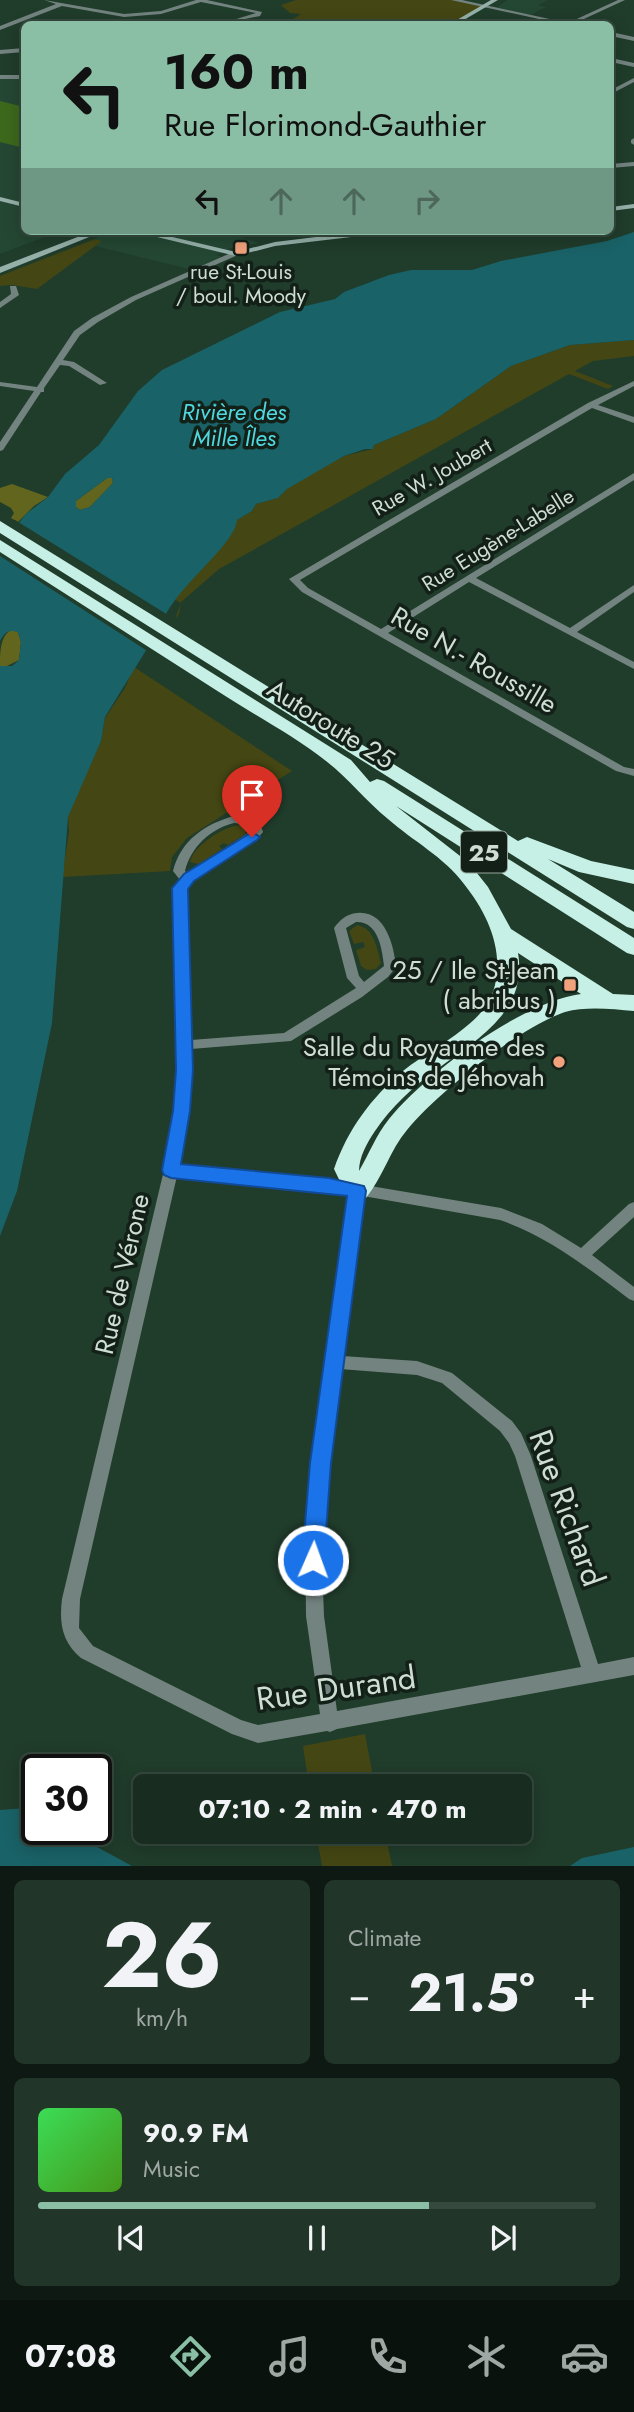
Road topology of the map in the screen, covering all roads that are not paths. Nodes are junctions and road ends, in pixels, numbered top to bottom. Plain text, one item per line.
1 (47, 0) edge
2 (201, 0) edge
3 (454, 0) edge
4 (495, 0) edge
5 (504, 0) edge
6 (622, 0) edge
7 (61, 4) junction
8 (488, 7) junction
9 (258, 12) joint
10 (237, 21) edge
11 (459, 21) edge
12 (469, 21) edge
13 (555, 21) edge
14 (576, 21) edge
15 (0, 28) edge
16 (614, 34) edge
17 (632, 37) edge
18 (21, 50) edge
19 (0, 52) edge
20 (614, 61) edge
21 (634, 65) edge
22 (0, 77) edge
23 (21, 77) edge
24 (634, 80) edge
25 (614, 90) edge
26 (634, 164) edge
27 (614, 169) edge
28 (0, 192) edge
29 (21, 197) edge
30 (0, 199) edge
31 (21, 204) edge
32 (634, 206) edge
33 (614, 209) edge
34 (68, 235) edge
35 (90, 235) edge
36 (157, 235) edge
37 (167, 235) edge
38 (352, 235) edge
39 (183, 240) junction
40 (236, 254) junction
41 (0, 261) edge
42 (0, 270) edge
43 (13, 288) dead end
44 (0, 306) edge
45 (59, 362) junction
46 (103, 383) dead end
47 (634, 383) edge
48 (0, 384) edge
49 (41, 390) junction
50 (591, 405) junction
51 (634, 421) edge
52 (0, 448) edge
53 (634, 476) edge
54 (0, 526) edge
55 (0, 545) edge
56 (470, 579) junction
57 (294, 581) joint
58 (634, 588) edge
59 (570, 632) junction
60 (381, 633) junction
61 (156, 634) junction
62 (634, 666) edge
63 (333, 757) junction
64 (634, 773) edge
65 (470, 820) junction
66 (634, 877) edge
67 (186, 880) junction
68 (634, 922) edge
69 (502, 933) junction
70 (634, 948) edge
71 (363, 988) junction
72 (608, 1001) junction
73 (634, 1003) edge
74 (185, 1045) junction
75 (171, 1170) junction
76 (357, 1191) junction
77 (634, 1208) edge
78 (583, 1255) junction
79 (634, 1294) edge
80 (333, 1362) junction
81 (71, 1634) joint
82 (634, 1666) edge
83 (592, 1674) junction
84 (330, 1723) junction

1 - 7 street
2 - 7 street
2 - 9 street
3 - 8 street
4 - 8 main road
5 - 8 main road
6 - 14 street
7 - 15 street
8 - 11 main road
8 - 12 main road
8 - 13 street
9 - 10 street
16 - 17 street
18 - 19 street
20 - 21 street
22 - 23 street
24 - 25 street
26 - 27 street
28 - 29 main road
30 - 31 main road
32 - 33 main road
34 - 41 main road
35 - 42 main road
36 - 39 main road
37 - 39 main road
38 - 40 main road
39 - 40 main road
40 - 45 street
43 - 44 street
45 - 46 street
45 - 49 street
47 - 50 street
48 - 49 street
49 - 52 street
50 - 51 street
50 - 57 street, Rue W. Joubert
53 - 56 street, Rue Eugène-Labelle
54 - 61 highway, Autoroute 25 / 25
55 - 61 highway, Autoroute 25 / 25
56 - 59 street
56 - 60 street, Rue Eugène-Labelle
57 - 60 street, Rue N.- Roussille
58 - 59 street
59 - 62 street
60 - 64 street, Rue N.- Roussille
61 - 63 highway, Autoroute 25 / 25
61 - 65 highway, Autoroute 25 / 25
63 - 69 highway
63 - 70 highway, Autoroute 25 / 25
65 - 66 highway
65 - 68 highway, Autoroute 25 / 25
67 - 67 street, Rue de Vérone
67 - 74 street, Rue de Vérone
69 - 72 highway
69 - 76 highway
71 - 71 street
71 - 74 street
72 - 73 highway
72 - 76 highway
74 - 75 street, Rue de Vérone
75 - 76 street
75 - 81 street, Rue de Vérone
76 - 78 street
76 - 80 street
77 - 78 street
78 - 79 street
80 - 83 street, Rue Richard
80 - 84 street
81 - 84 street, Rue Durand
82 - 83 street, Rue Durand
83 - 84 street, Rue Durand

